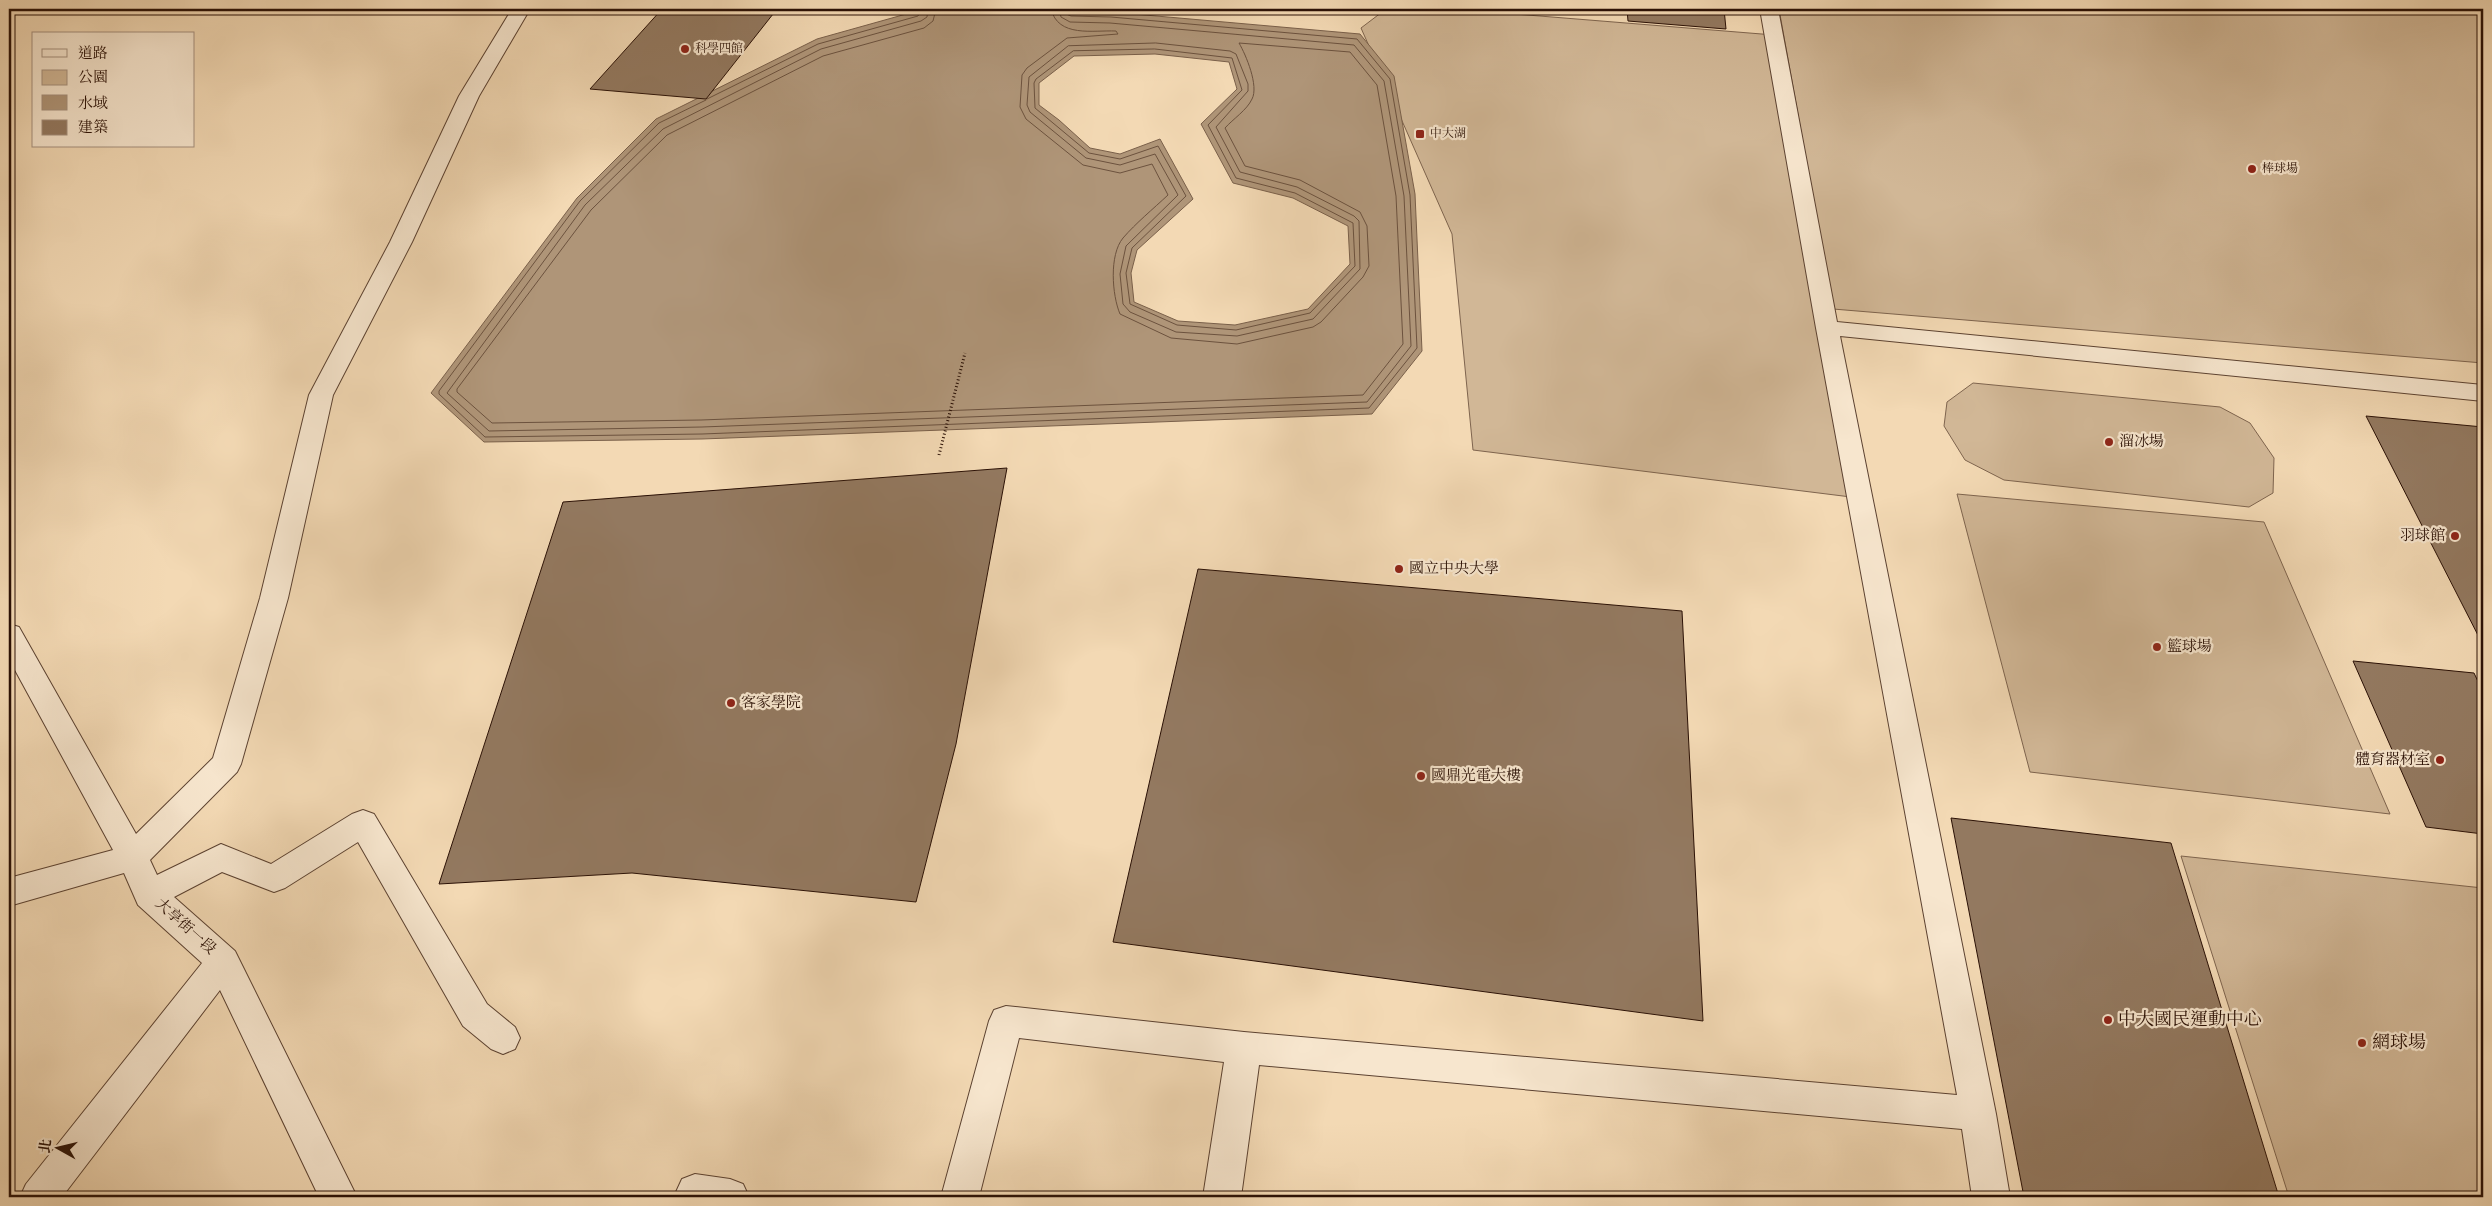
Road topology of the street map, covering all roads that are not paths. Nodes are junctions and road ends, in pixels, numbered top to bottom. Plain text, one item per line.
1 (520, 9) edge
2 (1769, 9) edge
3 (1827, 328) junction
4 (2483, 393) edge
5 (9, 634) edge
6 (133, 857) junction
7 (9, 892) edge
8 (149, 895) junction
9 (223, 961) junction
10 (503, 1038) dead end
11 (1244, 1048) junction
12 (1978, 1114) junction
13 (39, 1197) edge
14 (338, 1197) edge
15 (960, 1197) edge
16 (1222, 1197) edge
17 (1991, 1197) edge

1 - 6 street
2 - 3 street
3 - 4 street
3 - 12 street
5 - 6 street, 大享街一段
6 - 7 street
6 - 8 street, 大享街一段
8 - 9 street, 大享街一段
8 - 10 street
9 - 13 street
9 - 14 street, 大享街一段
11 - 12 street
11 - 15 street
11 - 16 street
12 - 17 street

